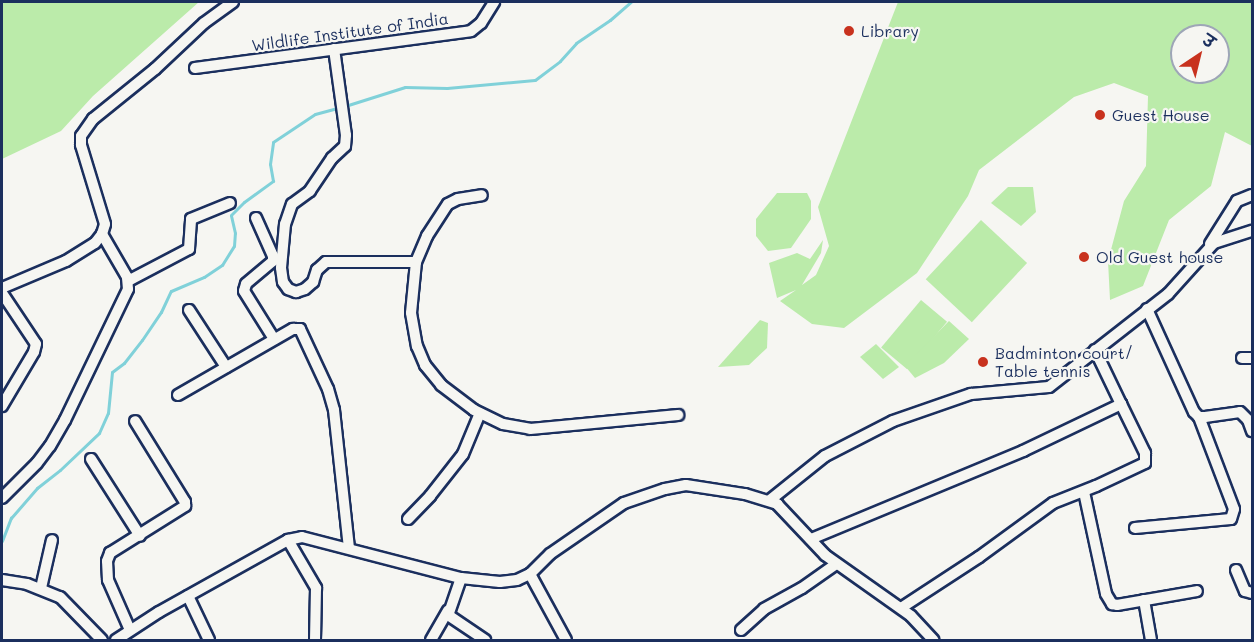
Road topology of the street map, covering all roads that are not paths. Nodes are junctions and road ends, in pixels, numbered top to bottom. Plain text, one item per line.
1 (233, 2) edge
2 (494, 2) edge
3 (334, 49) junction
4 (195, 68) dead end
5 (482, 195) dead end
6 (1252, 195) edge
7 (230, 203) dead end
8 (256, 218) dead end
9 (1252, 231) edge
10 (102, 234) junction
11 (1206, 249) junction
12 (416, 262) junction
13 (128, 281) junction
14 (2, 288) edge
15 (2, 293) edge
16 (1147, 309) junction
17 (189, 310) dead end
18 (274, 339) junction
19 (1095, 350) junction
20 (226, 367) junction
21 (178, 395) dead end
22 (1121, 404) junction
23 (2, 406) edge
24 (480, 413) junction
25 (678, 415) dead end
26 (1198, 417) junction
27 (135, 421) dead end
28 (1252, 431) edge
29 (91, 459) dead end
30 (1084, 492) junction
31 (2, 498) edge
32 (770, 500) junction
33 (408, 519) dead end
34 (1135, 528) dead end
35 (140, 536) junction
36 (811, 539) junction
37 (52, 540) dead end
38 (288, 540) junction
39 (349, 548) junction
40 (836, 564) junction
41 (1236, 570) dead end
42 (530, 574) junction
43 (461, 578) junction
44 (2, 580) edge
45 (41, 588) junction
46 (1197, 591) dead end
47 (1252, 594) edge
48 (188, 596) junction
49 (1144, 600) junction
50 (901, 608) junction
51 (448, 610) junction
52 (129, 630) junction
53 (741, 630) dead end
54 (102, 640) edge
55 (117, 640) edge
56 (209, 640) edge
57 (315, 640) edge
58 (431, 640) edge
59 (485, 640) edge
60 (566, 640) edge
61 (933, 640) edge
62 (1150, 640) edge

1 - 10 street
2 - 3 street, Wildlife Institute of India
3 - 4 street, Wildlife Institute of India
3 - 12 street
5 - 12 street
6 - 11 street
7 - 13 street
8 - 18 street
9 - 11 street
10 - 13 street
10 - 14 street
11 - 16 street
12 - 24 street
13 - 31 street
15 - 23 street
16 - 19 street
16 - 26 street
17 - 20 street
18 - 20 street
18 - 39 street
19 - 22 street
19 - 32 street
20 - 21 street
22 - 30 street
22 - 36 street
24 - 25 street
24 - 33 street
26 - 28 street
26 - 34 street
27 - 35 street
29 - 35 street
30 - 49 street
30 - 50 street
32 - 36 street
32 - 42 street
35 - 52 street
36 - 40 street
37 - 45 street
38 - 39 street
38 - 48 street
38 - 57 street
39 - 43 street
40 - 50 street
40 - 53 street
41 - 47 street
42 - 43 street
42 - 60 street
43 - 51 street
44 - 45 street
45 - 54 street
46 - 49 street
48 - 52 street
48 - 56 street
49 - 62 street
50 - 61 street
51 - 58 street
51 - 59 street
52 - 55 street

